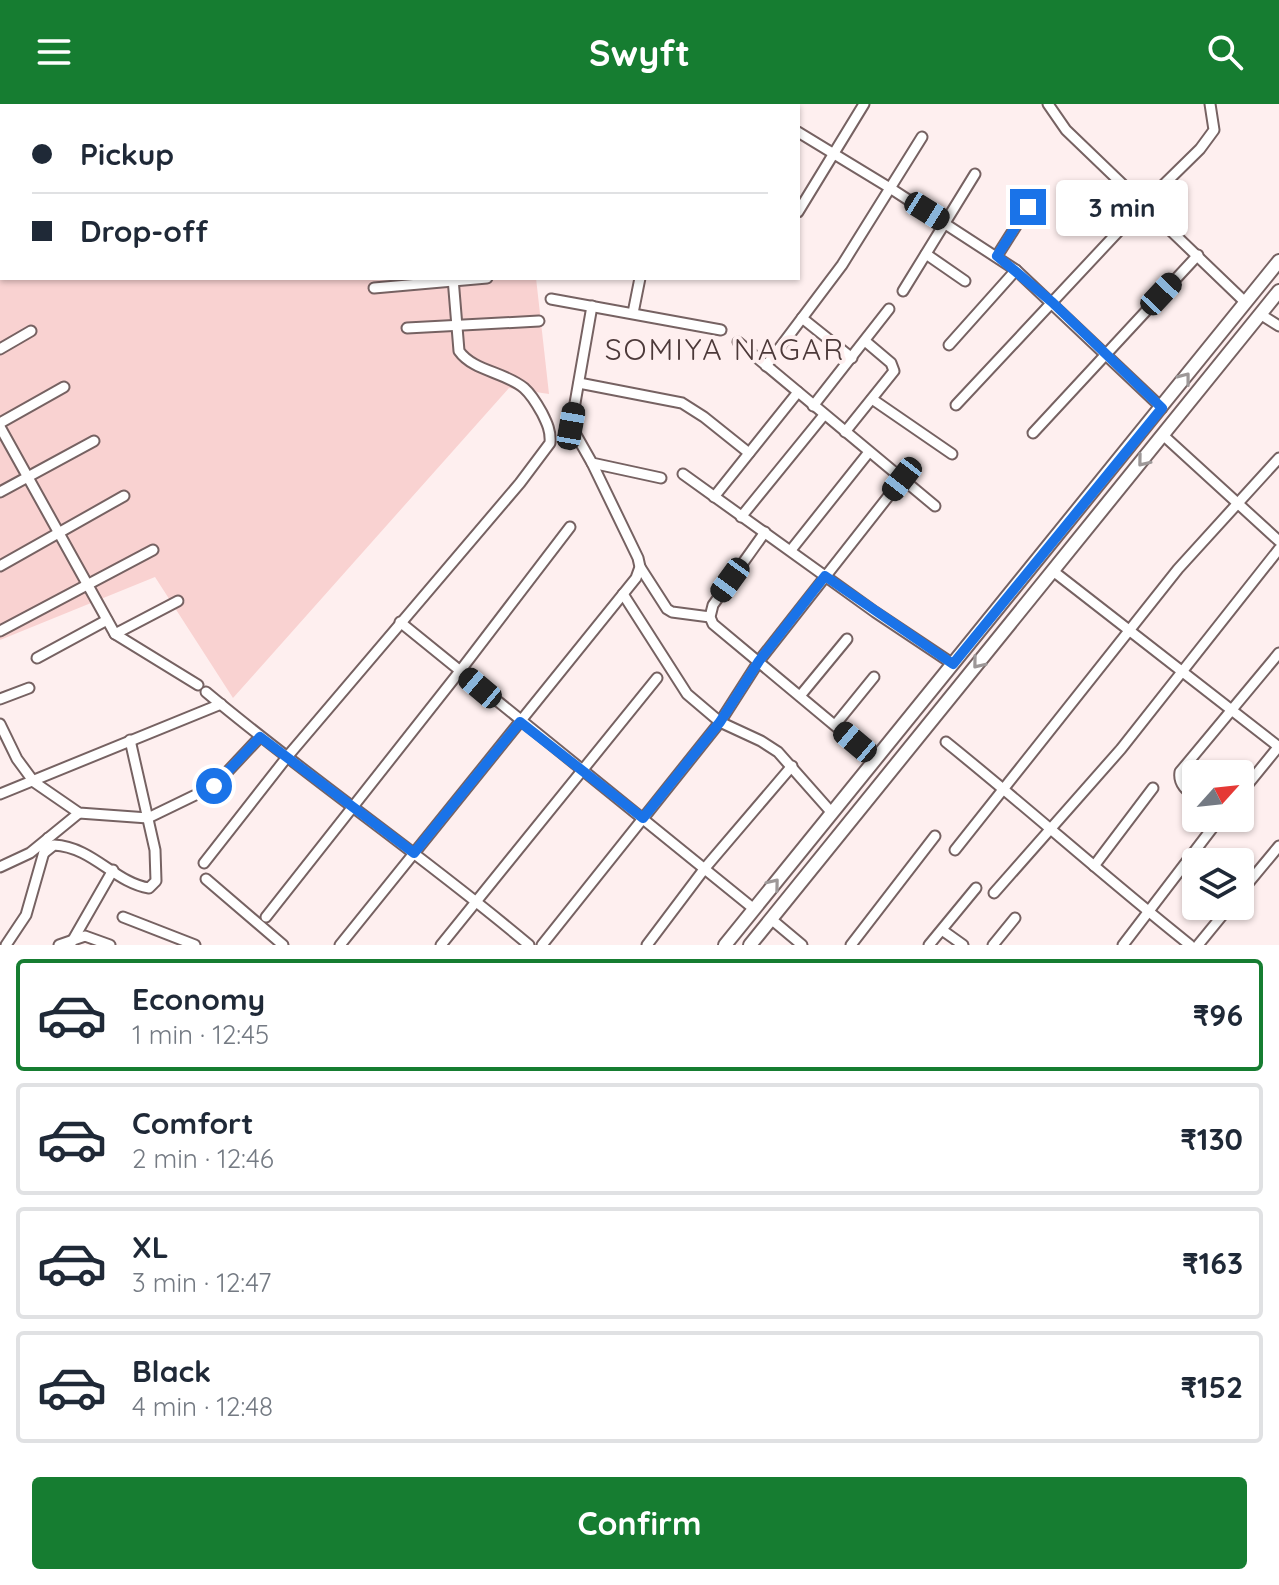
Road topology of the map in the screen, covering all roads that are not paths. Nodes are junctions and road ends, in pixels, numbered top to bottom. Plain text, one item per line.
1 (864, 104) edge
2 (1048, 104) edge
3 (1210, 104) edge
4 (800, 133) edge
5 (922, 137) dead end
6 (835, 153) junction
7 (975, 174) dead end
8 (890, 188) junction
9 (1145, 203) junction
10 (1028, 207) dead end
11 (800, 209) edge
12 (946, 223) junction
13 (926, 254) junction
14 (1198, 255) junction
15 (997, 256) junction
16 (1279, 261) edge
17 (1016, 270) junction
18 (453, 280) edge
19 (640, 280) edge
20 (965, 281) dead end
21 (374, 288) dead end
22 (903, 291) dead end
23 (1279, 291) edge
24 (551, 299) dead end
25 (1052, 302) junction
26 (1245, 302) junction
27 (592, 306) junction
28 (889, 309) dead end
29 (633, 313) junction
30 (1260, 314) junction
31 (802, 318) junction
32 (539, 321) dead end
33 (457, 324) junction
34 (1279, 326) edge
35 (407, 328) dead end
36 (721, 330) dead end
37 (31, 331) dead end
38 (865, 341) junction
39 (738, 342) dead end
40 (949, 345) dead end
41 (0, 349) edge
42 (1105, 353) junction
43 (852, 358) junction
44 (766, 366) junction
45 (579, 383) junction
46 (64, 387) dead end
47 (798, 392) junction
48 (872, 399) junction
49 (956, 405) dead end
50 (813, 406) junction
51 (1162, 408) junction
52 (824, 415) junction
53 (0, 425) edge
54 (845, 432) junction
55 (1033, 433) dead end
56 (1164, 436) junction
57 (94, 441) dead end
58 (869, 452) junction
59 (749, 453) junction
60 (952, 454) dead end
61 (1279, 458) edge
62 (592, 463) junction
63 (683, 474) dead end
64 (28, 477) junction
65 (661, 478) dead end
66 (902, 479) junction
67 (0, 492) edge
68 (124, 496) dead end
69 (714, 497) junction
70 (1237, 502) junction
71 (935, 506) dead end
72 (741, 517) junction
73 (570, 527) dead end
74 (765, 532) junction
75 (59, 534) junction
76 (1279, 541) edge
77 (1279, 549) edge
78 (153, 550) dead end
79 (791, 550) junction
80 (0, 566) edge
81 (640, 567) junction
82 (1053, 571) junction
83 (825, 576) junction
84 (87, 584) junction
85 (623, 594) junction
86 (178, 601) dead end
87 (710, 617) junction
88 (107, 620) junction
89 (400, 622) junction
90 (1130, 630) junction
91 (0, 631) edge
92 (115, 634) junction
93 (847, 639) dead end
94 (1279, 653) edge
95 (37, 658) dead end
96 (759, 661) junction
97 (953, 664) junction
98 (1183, 670) junction
99 (460, 671) junction
100 (874, 677) dead end
101 (657, 678) dead end
102 (29, 688) dead end
103 (800, 696) junction
104 (0, 699) edge
105 (221, 704) junction
106 (1232, 710) junction
107 (520, 722) junction
108 (720, 722) junction
109 (0, 724) edge
110 (835, 725) junction
111 (260, 737) junction
112 (130, 740) junction
113 (946, 742) dead end
114 (1279, 747) edge
115 (287, 757) junction
116 (875, 759) junction
117 (1190, 760) edge
118 (792, 766) junction
119 (583, 770) junction
120 (1254, 777) edge
121 (34, 782) junction
122 (1153, 788) dead end
123 (1004, 789) junction
124 (0, 794) edge
125 (353, 807) junction
126 (79, 813) junction
127 (832, 813) junction
128 (148, 818) junction
129 (643, 818) junction
130 (1050, 831) junction
131 (1209, 832) edge
132 (935, 836) dead end
133 (48, 838) junction
134 (1279, 846) edge
135 (955, 850) dead end
136 (44, 853) junction
137 (414, 853) junction
138 (204, 863) dead end
139 (1094, 866) junction
140 (0, 867) edge
141 (705, 868) junction
142 (113, 870) junction
143 (1254, 876) edge
144 (206, 879) dead end
145 (976, 888) dead end
146 (994, 893) dead end
147 (476, 900) junction
148 (754, 909) junction
149 (1147, 911) junction
150 (123, 917) dead end
151 (266, 917) dead end
152 (1015, 918) dead end
153 (771, 919) junction
154 (1219, 920) edge
155 (942, 930) junction
156 (70, 944) edge
157 (6, 945) edge
158 (59, 945) edge
159 (110, 945) edge
160 (195, 945) edge
161 (283, 945) edge
162 (340, 945) edge
163 (441, 945) edge
164 (529, 945) edge
165 (542, 945) edge
166 (647, 945) edge
167 (725, 945) edge
168 (750, 945) edge
169 (802, 945) edge
170 (851, 945) edge
171 (929, 945) edge
172 (963, 945) edge
173 (993, 945) edge
174 (1123, 945) edge
175 (1190, 945) edge
176 (1198, 945) edge

1 - 6 street
2 - 9 street
3 - 9 street
4 - 6 street
5 - 8 street
6 - 8 street
6 - 11 street
7 - 12 street
8 - 12 street
8 - 31 street
9 - 14 street
9 - 25 street
10 - 15 street
12 - 13 street
12 - 15 street
13 - 20 street
13 - 22 street
14 - 26 street
14 - 42 street
15 - 17 street
16 - 26 main road
17 - 25 street
17 - 40 street
18 - 21 street
18 - 33 street
19 - 29 street
23 - 30 main road
24 - 27 street
25 - 42 street
25 - 49 street
51 -> 26 main road
27 - 29 street
27 - 45 street
28 - 38 street
29 - 36 street
30 - 34 street
30 - 56 main road
31 - 43 street
31 - 44 street
32 - 33 street
33 - 35 street
33 - 89 street
37 - 41 street
38 - 43 street
38 - 48 street
39 - 44 street
42 - 51 street
42 - 55 street
43 - 50 street
44 - 47 street
45 - 59 street
45 - 62 street
46 - 53 street
47 - 50 street
47 - 59 street
48 - 54 street
48 - 60 street
50 - 52 street
51 - 97 main road
52 - 54 street
52 - 72 street
53 - 64 street
54 - 58 street
56 - 70 street
56 -> 82 main road
57 - 64 street
58 - 66 street
58 - 79 street
59 - 69 street
61 - 70 street
62 - 65 street
62 - 81 street
63 - 69 street
64 - 67 street
64 - 75 street
66 - 71 street
66 - 83 street
68 - 75 street
69 - 72 street
70 - 76 street
70 - 90 street
72 - 74 street
73 - 99 street
74 - 79 street
74 - 87 street
75 - 80 street
75 - 84 street
77 - 98 street
78 - 84 street
79 - 83 street
81 - 85 street
81 - 87 street
82 - 90 street
82 -> 153 main road
83 - 96 street
83 - 97 street
84 - 88 street
84 - 91 street
85 - 107 street
85 - 108 street
86 - 92 street
87 - 96 street
88 - 92 street
88 - 95 street
89 - 99 street
89 - 115 street
90 - 98 street
90 - 123 street
92 - 105 street
93 - 103 street
94 - 106 street
96 - 103 street
96 - 108 street
97 - 116 main road
98 - 106 street
98 - 130 street
99 - 107 street
99 - 125 street
100 - 110 street
101 - 119 street
102 - 104 street
103 - 110 street
105 - 111 street
105 - 112 street
106 - 114 street
106 - 117 street
107 - 119 street
107 - 137 street
108 - 118 street
108 - 129 street
109 - 121 street
110 - 116 street
111 - 115 street
111 - 128 street
112 - 121 street
112 - 128 street
113 - 123 street
114 - 120 street
115 - 125 street
115 - 138 street
116 - 127 main road
118 - 127 street
118 - 141 street
119 - 129 street
119 - 147 street
121 - 124 street
121 - 126 street
122 - 139 street
123 - 130 street
123 - 135 street
125 - 137 street
125 - 151 street
126 - 128 street
126 - 133 street
148 -> 127 main road
128 - 142 street
129 - 141 street
129 - 165 street
130 - 139 street
130 - 146 street
131 - 149 street
132 - 170 street
133 - 136 street
133 - 140 street
134 - 143 street
136 - 142 street
136 - 157 street
137 - 147 street
137 - 162 street
139 - 149 street
141 - 148 street
141 - 166 street
142 - 156 street
144 - 161 street
145 - 155 street
147 - 163 street
147 - 164 street
148 - 167 main road
149 - 174 street
149 - 175 street
150 - 160 street
152 - 173 street
153 - 168 main road
153 - 169 street
154 - 176 street
155 - 171 street
155 - 172 street
156 - 158 street
156 - 159 street

